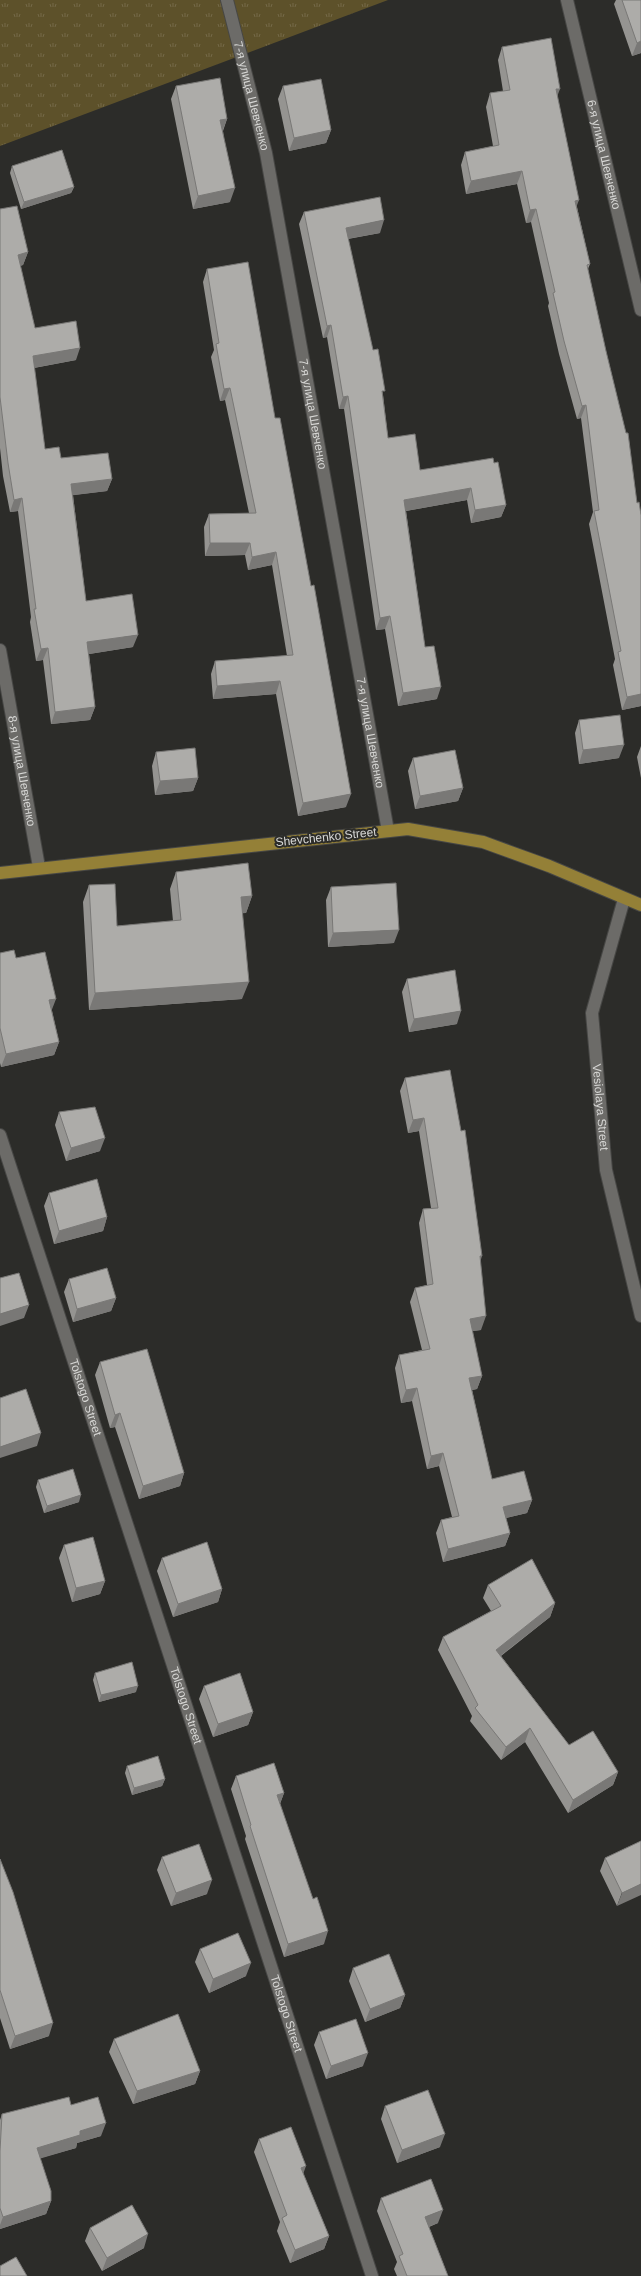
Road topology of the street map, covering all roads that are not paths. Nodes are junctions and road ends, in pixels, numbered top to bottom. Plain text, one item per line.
1 (227, 0) edge
2 (567, 0) edge
3 (641, 310) edge
4 (0, 650) edge
5 (388, 831) junction
6 (39, 867) junction
7 (0, 873) edge
8 (624, 899) junction
9 (641, 905) edge
10 (0, 1135) edge
11 (641, 1316) edge
12 (372, 2276) edge

1 - 5 street, 7-я улица Шевченко
2 - 3 street, 6-я улица Шевченко
4 - 6 street, 8-я улица Шевченко
5 - 6 main road, Shevchenko Street
5 - 8 main road, Shevchenko Street
6 - 7 main road, Shevchenko Street
8 - 9 main road, Shevchenko Street
8 - 11 street, Vesiolaya Street
10 - 12 street, Tolstogo Street

